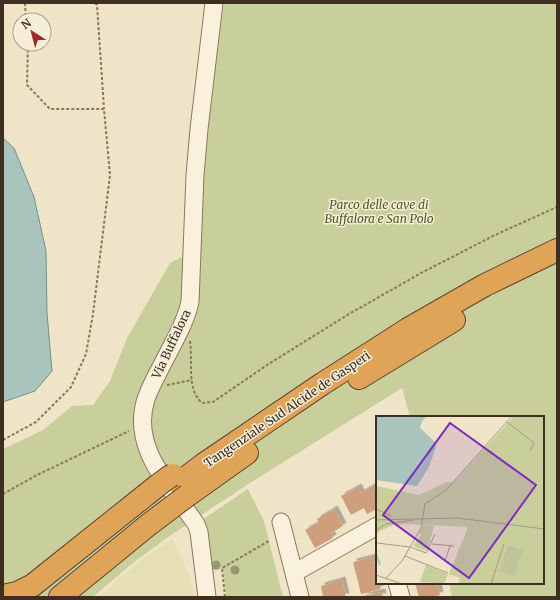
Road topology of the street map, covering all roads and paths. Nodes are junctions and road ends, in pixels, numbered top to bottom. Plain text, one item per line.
1 (95, 3) edge
2 (214, 3) edge
3 (28, 52) edge
4 (104, 109) junction
5 (557, 207) edge
6 (557, 250) edge
7 (557, 266) edge
8 (184, 321) junction
9 (192, 380) junction
10 (150, 388) junction
11 (142, 424) junction
12 (3, 440) edge
13 (172, 490) junction
14 (3, 494) edge
15 (281, 522) dead end
16 (147, 526) junction
17 (376, 527) edge
18 (269, 541) dead end
19 (294, 573) junction
20 (397, 584) edge
21 (3, 596) edge
22 (37, 597) edge
23 (60, 597) edge
24 (74, 597) edge
25 (207, 597) edge
26 (225, 597) edge
27 (300, 597) edge
28 (401, 597) edge

1 - 4 path
2 - 8 street, Via Buffalora
3 - 4 path
4 - 12 path
5 - 9 path
6 - 13 highway, Tangenziale Sud Alcide de Gasperi
7 - 13 highway, Tangenziale Sud Alcide de Gasperi
8 - 9 path
8 - 10 street, Via Buffalora
9 - 10 path
10 - 11 street, Via Buffalora
11 - 14 path
11 - 25 street, Via Buffalora
13 - 16 highway, Tangenziale Sud Alcide de Gasperi
13 - 21 highway
13 - 22 highway, Tangenziale Sud Alcide de Gasperi
15 - 19 street
16 - 23 highway, Tangenziale Sud Alcide de Gasperi
16 - 24 highway
17 - 19 street
18 - 26 path
19 - 27 street
20 - 28 street

